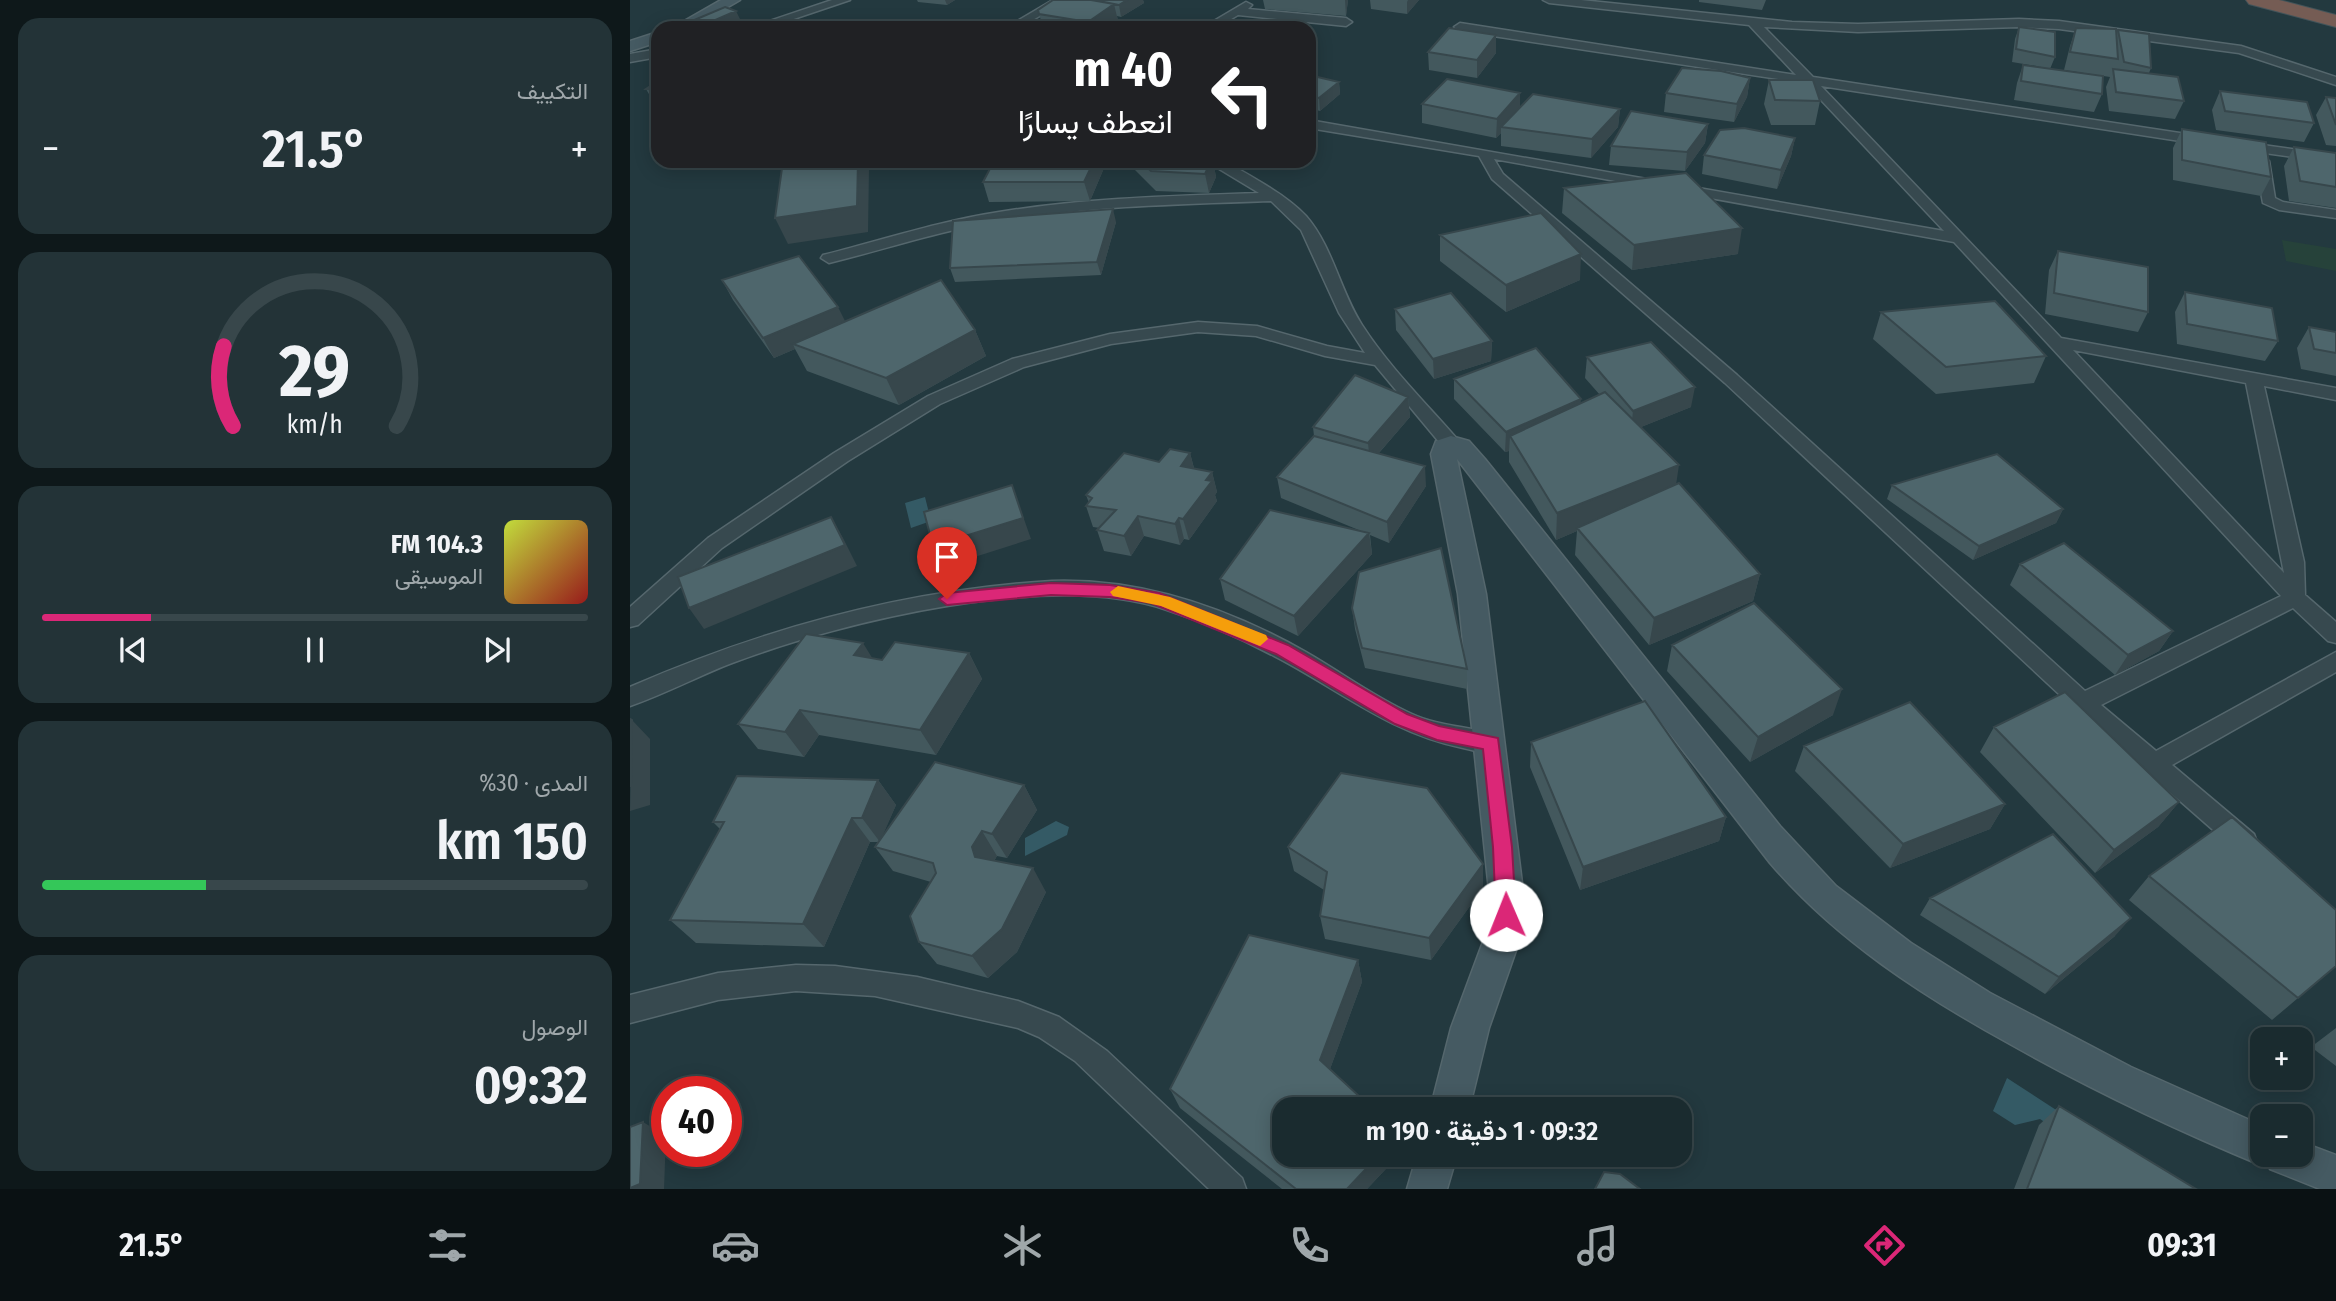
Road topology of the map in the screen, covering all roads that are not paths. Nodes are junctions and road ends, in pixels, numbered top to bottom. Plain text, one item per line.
1 (732, 0) edge
2 (844, 0) edge
3 (1062, 0) edge
4 (1254, 0) edge
5 (1549, 0) edge
6 (2256, 0) edge
7 (2302, 0) edge
8 (2336, 9) edge
9 (1235, 11) junction
10 (1025, 20) dead end
11 (693, 21) edge
12 (777, 21) edge
13 (1219, 21) edge
14 (2336, 21) edge
15 (1346, 22) dead end
16 (1754, 23) junction
17 (1460, 27) edge
18 (651, 39) edge
19 (630, 46) edge
20 (651, 55) edge
21 (630, 58) edge
22 (2336, 81) edge
23 (1810, 82) junction
24 (1316, 125) edge
25 (2261, 148) junction
26 (1484, 153) junction
27 (2336, 159) edge
28 (1224, 168) edge
29 (1646, 183) junction
30 (1619, 190) edge
31 (1272, 197) junction
32 (2336, 214) edge
33 (1959, 238) junction
34 (829, 258) dead end
35 (2053, 341) junction
36 (1379, 361) junction
37 (2255, 380) junction
38 (2336, 394) edge
39 (1451, 444) junction
40 (2295, 598) junction
41 (630, 619) edge
42 (2336, 635) edge
43 (2336, 661) edge
44 (630, 696) edge
45 (2083, 703) junction
46 (1492, 743) junction
47 (2154, 764) junction
48 (2255, 851) edge
49 (630, 1009) edge
50 (1452, 1097) edge
51 (2250, 1141) edge
52 (2313, 1166) edge
53 (1433, 1167) edge
54 (2336, 1175) edge
55 (1231, 1189) edge
56 (1427, 1189) edge

1 - 11 street
2 - 12 street
3 - 10 street
4 - 9 street
5 - 16 street
6 - 14 highway
7 - 8 highway
9 - 13 street
9 - 15 street
16 - 22 street
16 - 23 street
17 - 23 street
18 - 19 street
20 - 21 street
23 - 25 street
23 - 33 street
24 - 26 street
25 - 27 street
25 - 32 street
26 - 29 street
26 - 45 street
28 - 31 street
29 - 30 street
29 - 33 street
31 - 34 street
31 - 36 street
33 - 35 street
35 - 37 street
35 - 40 street
36 - 39 street
36 - 41 street
37 - 38 street
37 - 40 street
39 - 46 street
39 - 51 street
40 - 42 street
40 - 45 street
43 - 47 street
44 - 46 street
45 - 47 street
46 - 50 street
47 - 48 street
49 - 55 street
52 - 54 street
53 - 56 street

